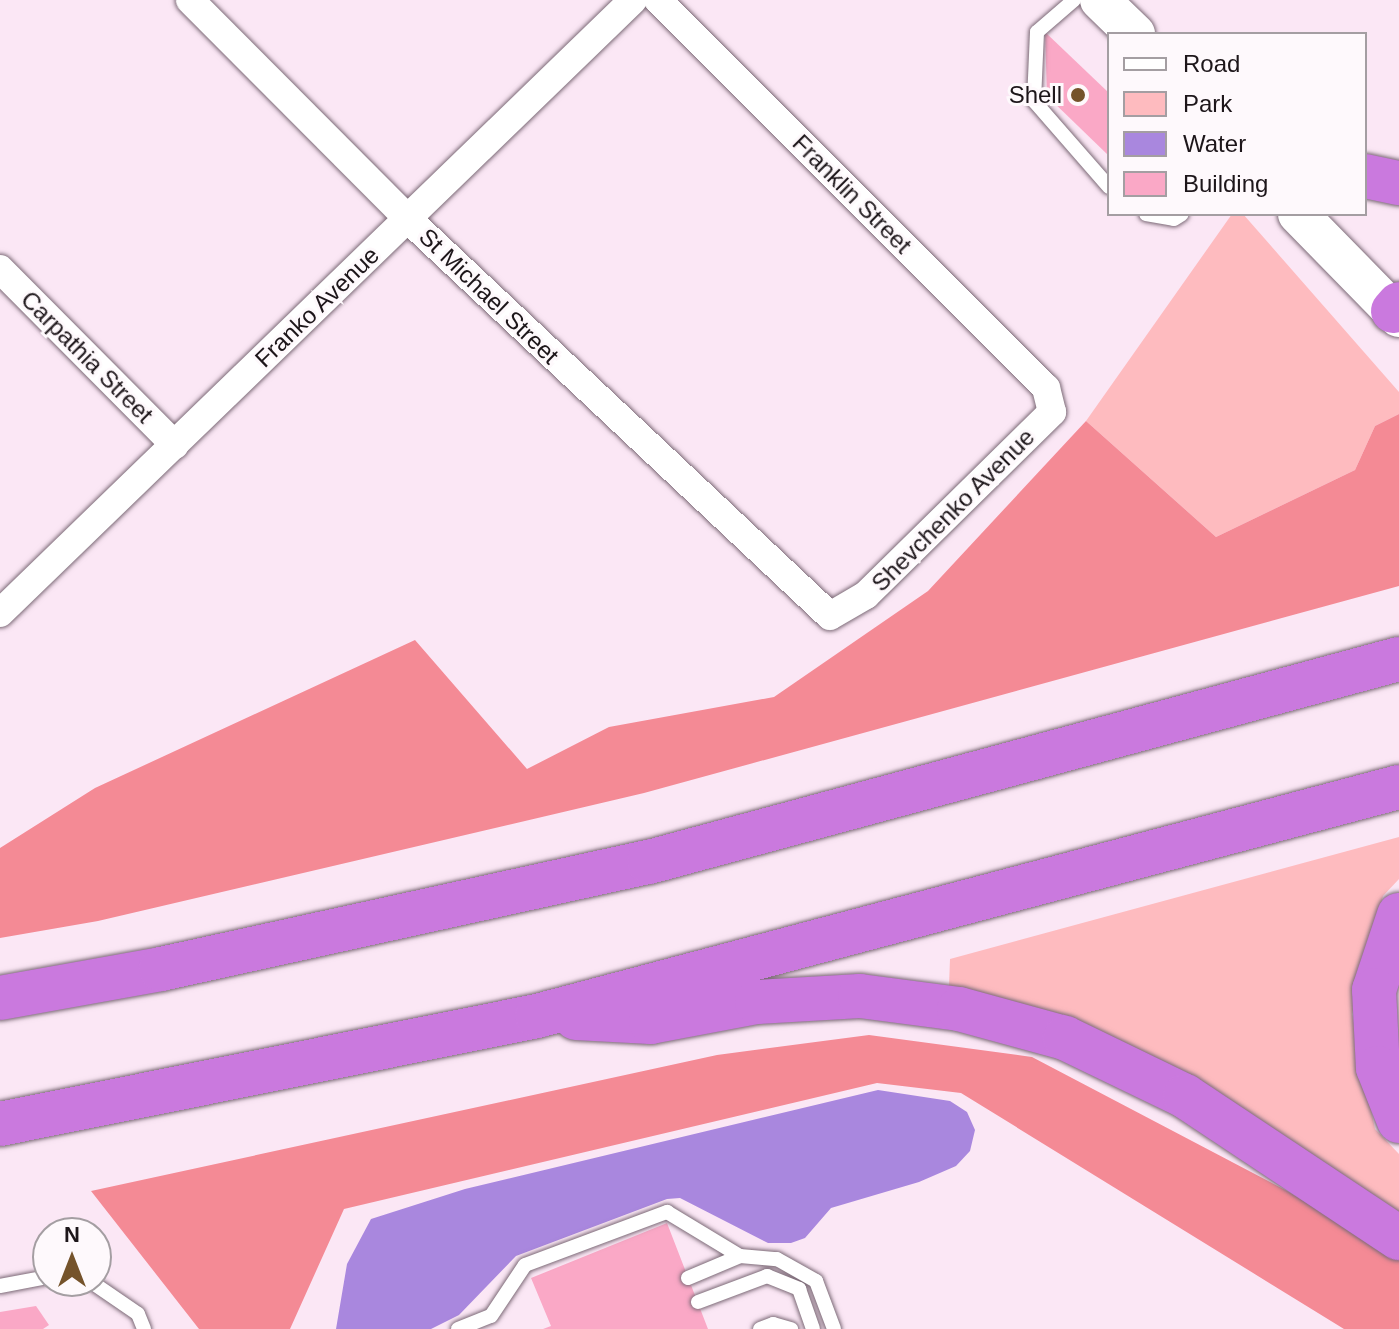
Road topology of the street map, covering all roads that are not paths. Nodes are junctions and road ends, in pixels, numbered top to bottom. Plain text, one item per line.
1 (190, 0) edge
2 (633, 0) edge
3 (658, 0) edge
4 (1074, 0) edge
5 (1100, 0) edge
6 (1133, 32) edge
7 (1367, 176) edge
8 (1399, 183) edge
9 (1107, 185) edge
10 (1157, 216) edge
11 (1179, 216) edge
12 (1300, 216) edge
13 (408, 219) junction
14 (0, 269) edge
15 (1397, 311) edge
16 (1046, 388) joint
17 (175, 445) junction
18 (793, 586) joint
19 (0, 613) edge
20 (1399, 659) edge
21 (1399, 787) edge
22 (1399, 915) edge
23 (0, 998) edge
24 (537, 1016) junction
25 (1399, 1121) edge
26 (0, 1124) edge
27 (1399, 1238) edge
28 (740, 1256) junction
29 (688, 1278) dead end
30 (32, 1280) edge
31 (0, 1286) edge
32 (112, 1296) edge
33 (698, 1302) dead end
34 (144, 1329) edge
35 (458, 1329) edge
36 (760, 1329) edge
37 (791, 1329) edge
38 (813, 1329) edge
39 (834, 1329) edge

1 - 13 street, St Michael Street
2 - 13 street, Franko Avenue
3 - 16 street, Franklin Street
4 - 9 lane
5 - 6 main road
7 - 8 highway
10 - 11 lane
12 - 15 main road
13 - 17 street, Franko Avenue
13 - 18 street, St Michael Street
14 - 17 street, Carpathia Street
16 - 18 street, Shevchenko Avenue
17 - 19 street, Franko Avenue
20 - 23 highway
21 - 24 highway
22 - 25 highway
24 - 26 highway
24 - 27 highway
28 - 29 lane
28 - 35 lane
28 - 39 lane
30 - 31 lane
32 - 34 lane
33 - 38 lane
36 - 37 lane

